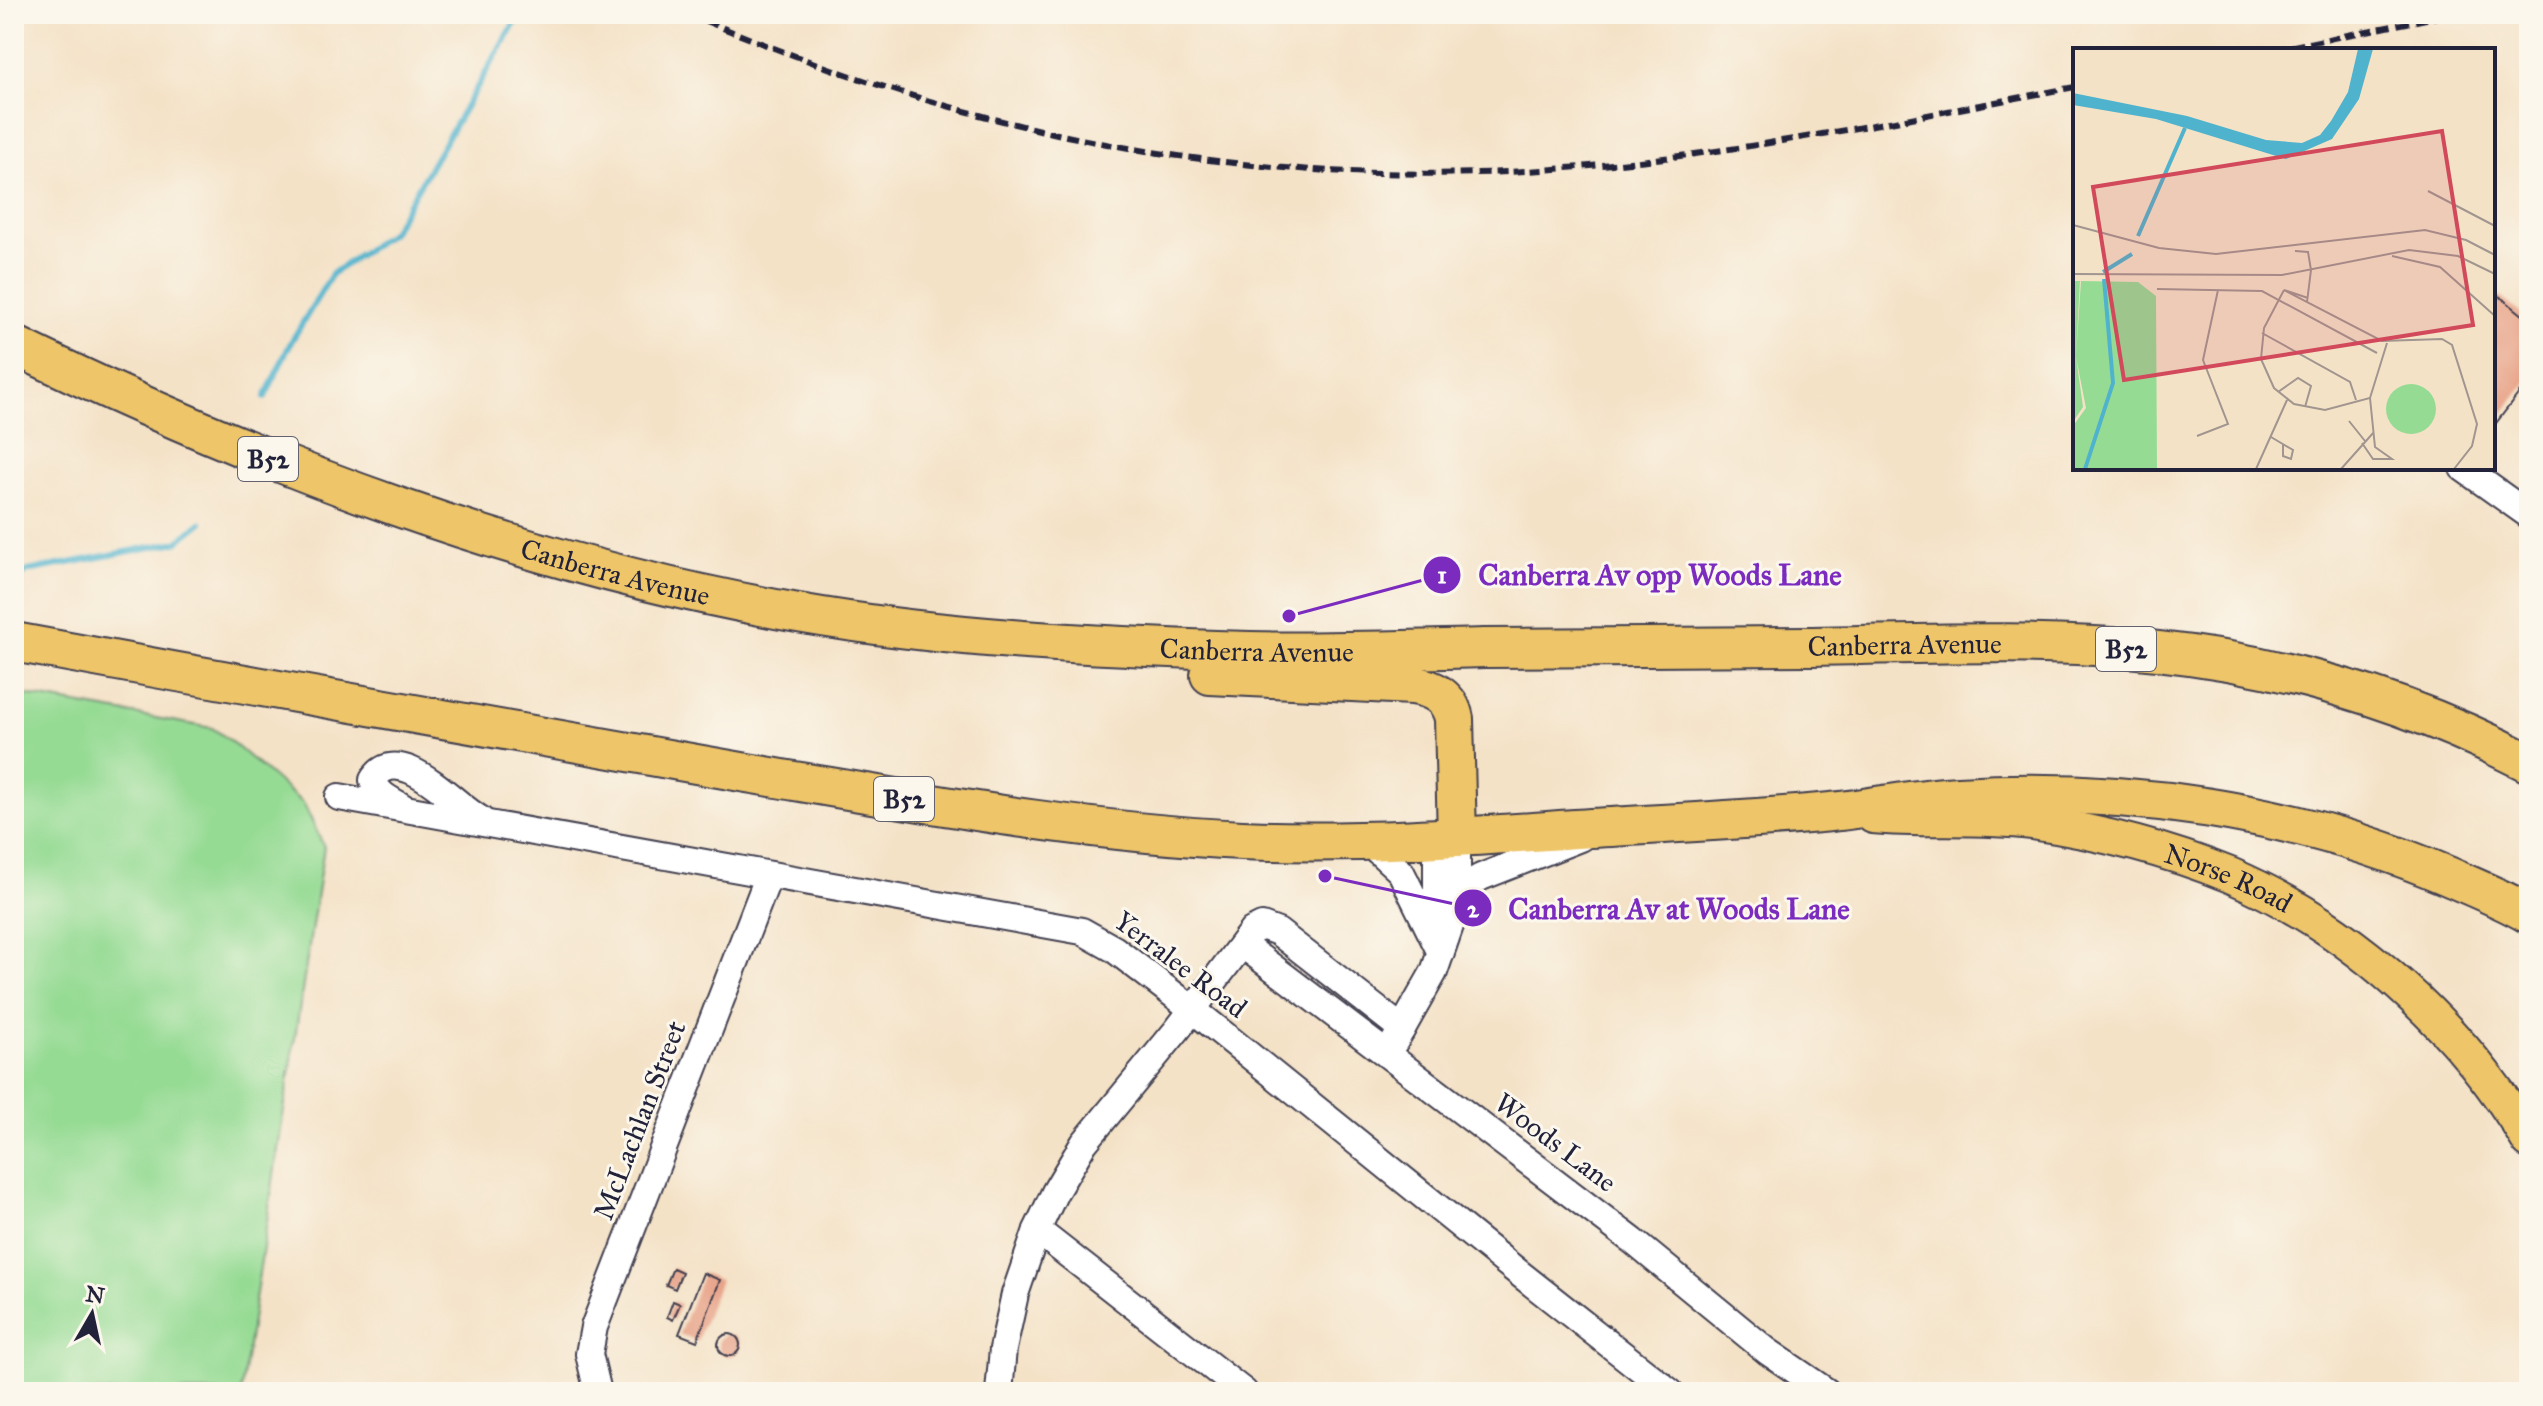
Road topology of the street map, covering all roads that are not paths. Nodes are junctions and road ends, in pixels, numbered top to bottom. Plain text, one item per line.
1 (14, 345) edge
2 (2466, 470) edge
3 (2529, 515) edge
4 (800, 614) junction
5 (14, 642) edge
6 (1479, 648) junction
7 (1440, 695) junction
8 (2529, 763) edge
9 (339, 797) dead end
10 (408, 809) junction
11 (1830, 812) junction
12 (493, 825) junction
13 (1605, 827) junction
14 (1447, 838) junction
15 (1366, 840) junction
16 (769, 875) junction
17 (1457, 899) junction
18 (2529, 914) edge
19 (1243, 945) junction
20 (1442, 948) junction
21 (1191, 1008) junction
22 (1402, 1029) junction
23 (1387, 1055) junction
24 (2529, 1141) edge
25 (1037, 1230) junction
26 (598, 1392) edge
27 (999, 1392) edge
28 (1244, 1392) edge
29 (1670, 1392) edge
30 (1827, 1392) edge

1 - 4 highway, Canberra Avenue / B52
2 - 3 street
4 - 6 highway, Canberra Avenue / B52
4 - 7 highway
5 - 15 highway, B52
6 - 7 highway
6 - 8 highway, Canberra Avenue / B52
7 - 14 highway
9 - 10 street, Yerralee Road
10 - 12 street, Yerralee Road
10 - 12 street, Yerralee Road
11 - 13 highway, B52
11 - 18 highway, B52
11 - 24 main road, Norse Road
12 - 16 street, Yerralee Road
13 - 14 highway, B52
13 - 17 street
14 - 15 highway, B52
14 - 17 street
14 - 20 street
15 - 20 street
16 - 21 street, Yerralee Road
16 - 26 street, McLachlan Street
17 - 20 street
19 - 21 street
19 - 22 street
19 - 23 street, Woods Lane
20 - 22 street
21 - 25 street
21 - 29 street, Yerralee Road
22 - 23 street
23 - 30 street, Woods Lane
25 - 27 street
25 - 28 street

